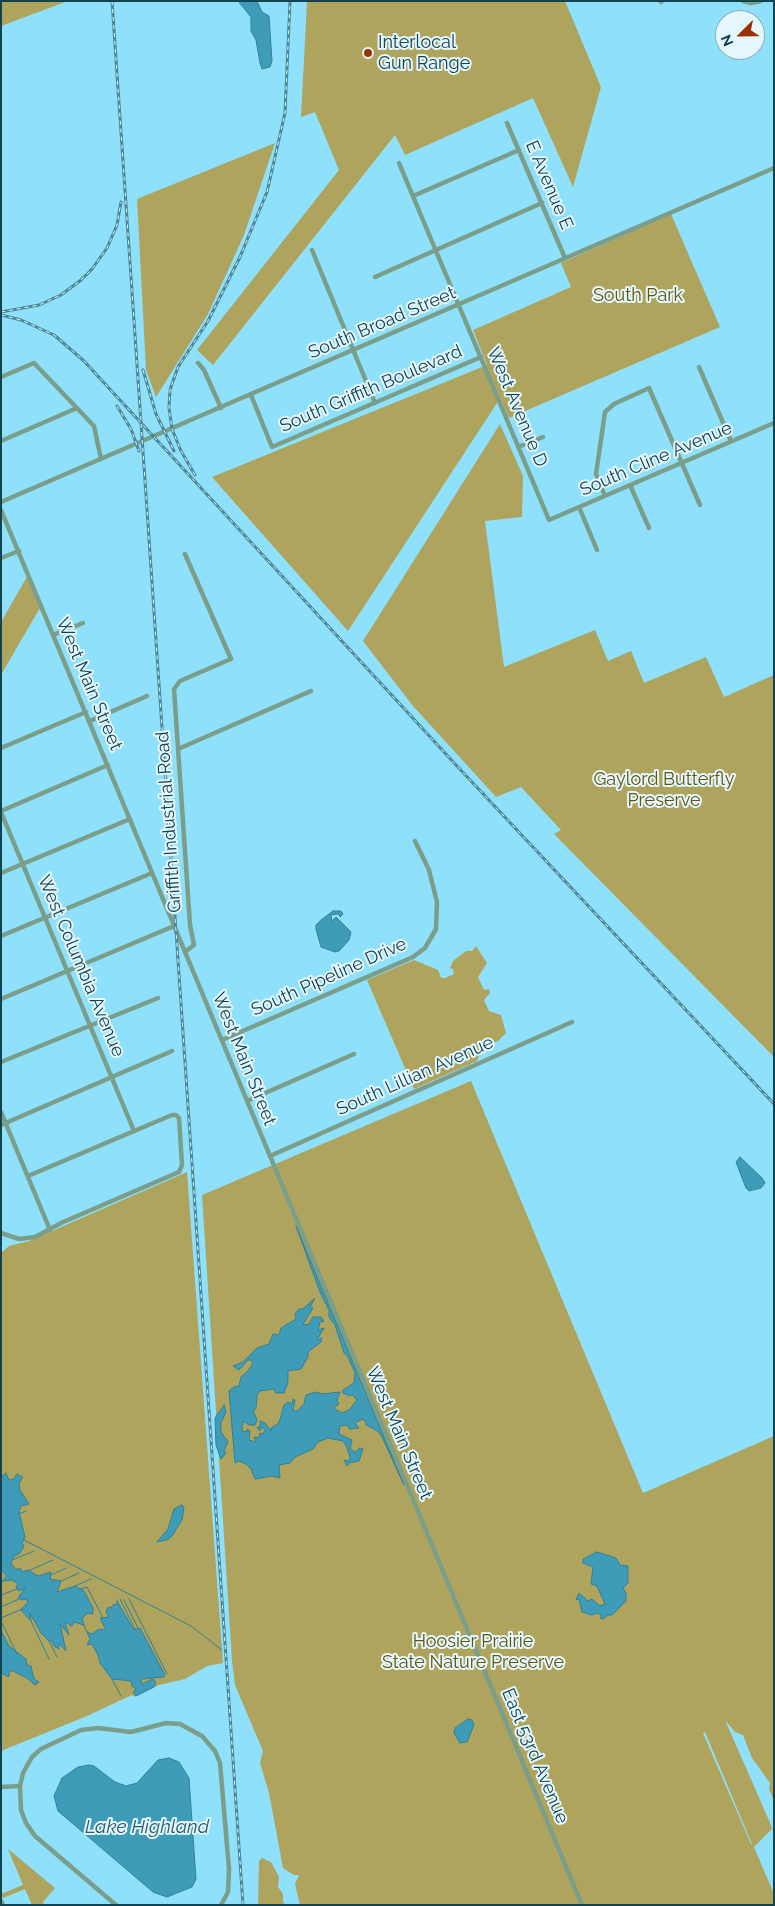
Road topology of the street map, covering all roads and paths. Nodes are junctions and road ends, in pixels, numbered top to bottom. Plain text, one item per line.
1 (743, 1) edge
2 (761, 1) edge
3 (508, 123) dead end
4 (519, 150) junction
5 (399, 163) dead end
6 (774, 168) edge
7 (413, 196) junction
8 (542, 203) junction
9 (312, 250) dead end
10 (436, 250) junction
11 (565, 258) junction
12 (375, 277) dead end
13 (458, 305) junction
14 (353, 350) junction
15 (480, 357) junction
16 (198, 363) dead end
17 (699, 367) dead end
18 (1, 377) edge
19 (250, 395) junction
20 (375, 403) junction
21 (77, 408) junction
22 (221, 408) junction
23 (774, 423) edge
24 (543, 437) dead end
25 (1, 440) edge
26 (731, 441) junction
27 (518, 447) junction
28 (101, 459) junction
29 (682, 463) junction
30 (630, 485) junction
31 (605, 496) junction
32 (1, 502) edge
33 (700, 505) dead end
34 (578, 508) junction
35 (1, 510) edge
36 (549, 520) joint
37 (649, 528) dead end
38 (597, 550) dead end
39 (18, 551) junction
40 (185, 554) dead end
41 (1, 558) edge
42 (83, 623) dead end
43 (53, 635) junction
44 (311, 691) dead end
45 (147, 696) dead end
46 (86, 712) junction
47 (90, 721) junction
48 (1, 748) edge
49 (178, 749) junction
50 (108, 765) junction
51 (1, 811) edge
52 (130, 819) junction
53 (415, 841) dead end
54 (23, 864) junction
55 (152, 873) junction
56 (1, 874) edge
57 (46, 918) junction
58 (174, 926) junction
59 (1, 936) edge
60 (185, 952) junction
61 (68, 971) junction
62 (158, 998) dead end
63 (1, 999) edge
64 (572, 1022) dead end
65 (90, 1025) junction
66 (222, 1040) junction
67 (172, 1052) dead end
68 (354, 1054) dead end
69 (1, 1062) edge
70 (112, 1078) junction
71 (247, 1101) junction
72 (1, 1112) edge
73 (4, 1124) edge
74 (134, 1131) junction
75 (270, 1156) junction
76 (28, 1176) junction
77 (50, 1230) junction
78 (1, 1233) edge
79 (462, 1618) joint
80 (20, 1786) junction
81 (1, 1787) edge
82 (1, 1901) edge
83 (3, 1905) edge
84 (116, 1905) edge
85 (222, 1905) edge
86 (582, 1905) edge

1 - 2 street
3 - 4 street, E Avenue E
4 - 7 street
4 - 8 street, E Avenue E
5 - 7 street, West Avenue D
6 - 11 street, South Broad Street
7 - 10 street, West Avenue D
8 - 10 street
8 - 11 street, E Avenue E
9 - 14 street
10 - 12 street
10 - 13 street, West Avenue D
11 - 13 street, South Broad Street
13 - 14 street, South Broad Street
13 - 15 street, West Avenue D
14 - 19 street, South Broad Street
14 - 20 street
15 - 20 street, South Griffith Boulevard
15 - 27 street, West Avenue D
16 - 22 street
17 - 26 street
18 - 21 street
19 - 20 street, South Griffith Boulevard
19 - 22 street, South Broad Street
21 - 25 street
21 - 28 street
22 - 28 street, South Broad Street
23 - 26 street, South Cline Avenue
24 - 27 street
26 - 29 street, South Cline Avenue
27 - 36 street, West Avenue D
28 - 32 street, South Broad Street
29 - 30 street, South Cline Avenue
29 - 31 street
29 - 33 street
30 - 31 street, South Cline Avenue
30 - 37 street
31 - 34 street, South Cline Avenue
34 - 36 street, South Cline Avenue
34 - 38 street
35 - 39 street, West Main Street
39 - 41 street
39 - 43 street, West Main Street
40 - 49 street, Griffith Industrial Road
42 - 43 street
43 - 46 street, West Main Street
44 - 49 street
45 - 47 street
46 - 47 street, West Main Street
46 - 48 street
47 - 50 street, West Main Street
49 - 60 street, Griffith Industrial Road
50 - 51 street
50 - 52 street, West Main Street
51 - 54 street, West Columbia Avenue
52 - 54 street
52 - 55 street, West Main Street
53 - 66 street, South Pipeline Drive
54 - 56 street
54 - 57 street, West Columbia Avenue
55 - 57 street
55 - 58 street, West Main Street
57 - 59 street
57 - 61 street, West Columbia Avenue
58 - 60 street, West Main Street
58 - 61 street
60 - 66 street, West Main Street
61 - 63 street
61 - 65 street, West Columbia Avenue
62 - 65 street
64 - 75 street, South Lillian Avenue
65 - 69 street
65 - 70 street, West Columbia Avenue
66 - 71 street, West Main Street
67 - 70 street
68 - 71 street
70 - 73 street
70 - 74 street, West Columbia Avenue
71 - 75 street, West Main Street
72 - 73 street
73 - 76 street
74 - 76 street
74 - 77 street
75 - 79 street, West Main Street
76 - 77 street
77 - 78 street
79 - 86 street, East 53rd Avenue
80 - 81 street
80 - 84 street
80 - 85 street
82 - 83 street

